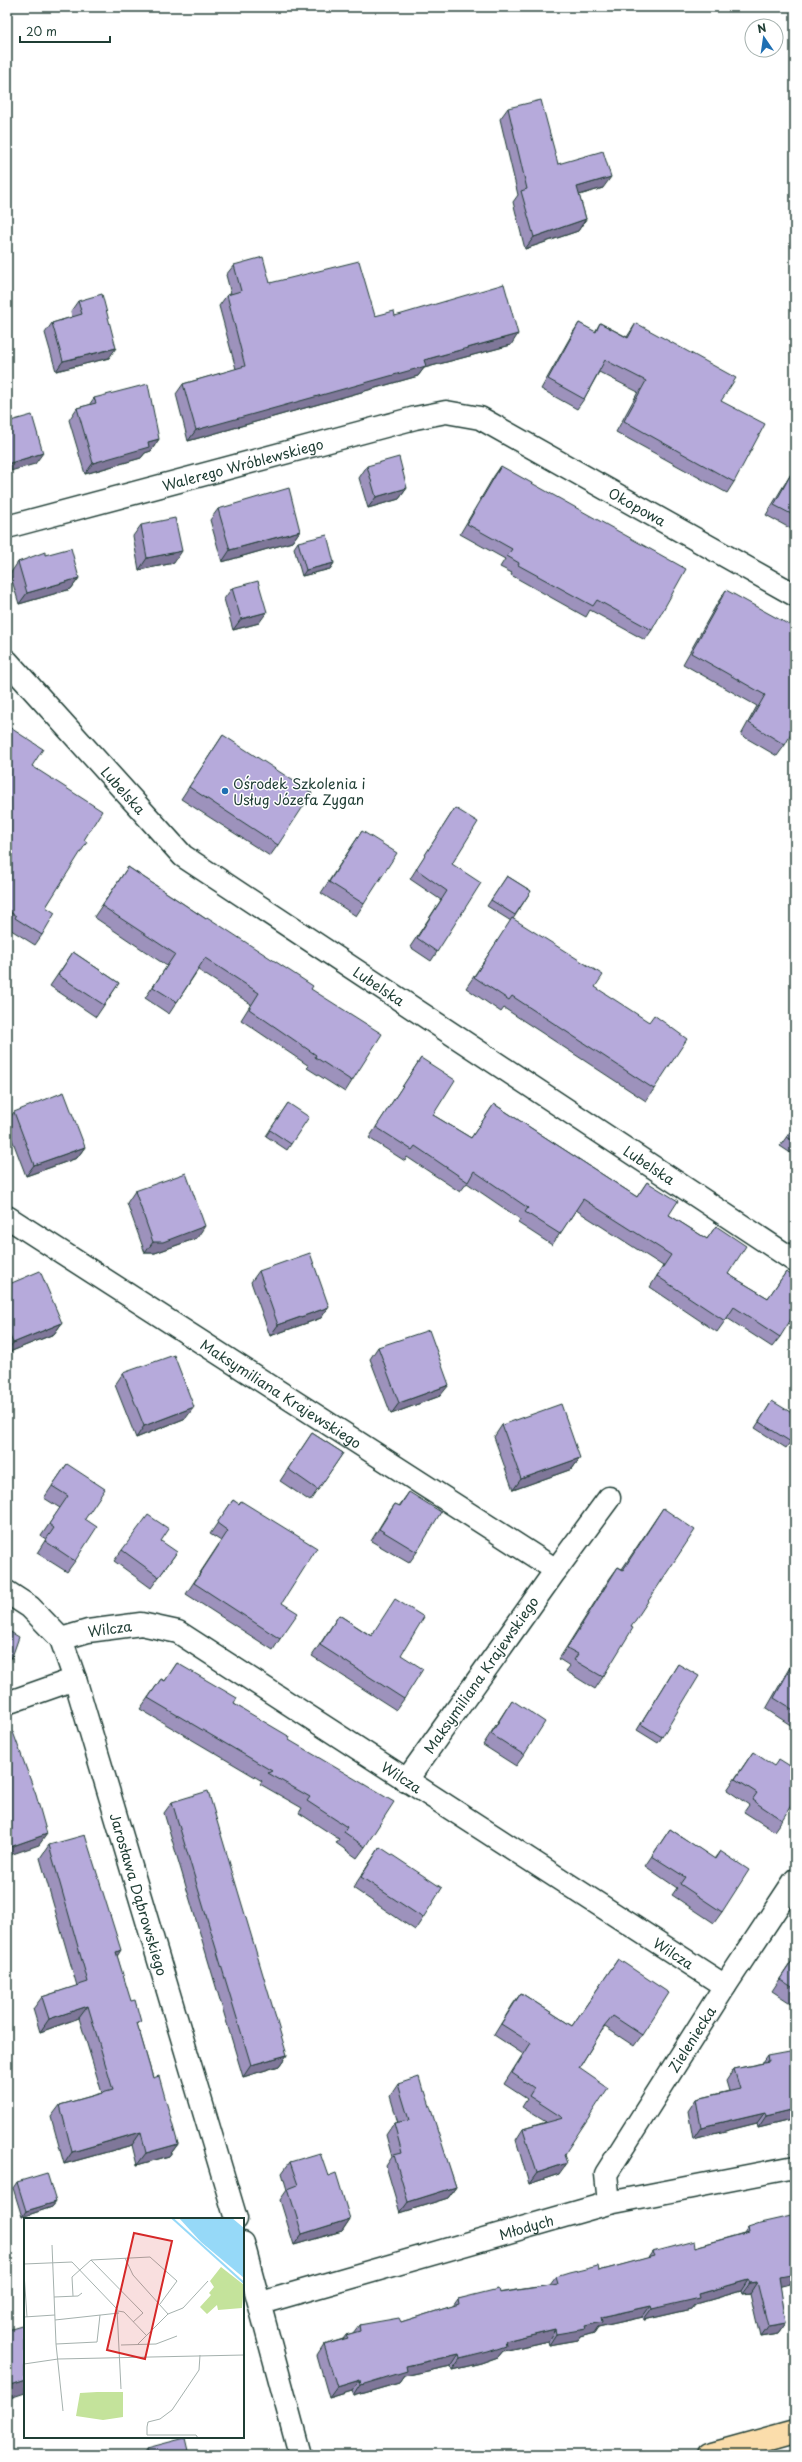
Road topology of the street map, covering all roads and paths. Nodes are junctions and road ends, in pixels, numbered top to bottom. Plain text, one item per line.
1 (480, 418) joint
2 (7, 526) edge
3 (795, 596) edge
4 (7, 661) edge
5 (7, 1216) edge
6 (795, 1261) edge
7 (609, 1498) dead end
8 (556, 1570) junction
9 (7, 1592) edge
10 (61, 1639) junction
11 (75, 1679) junction
12 (7, 1703) edge
13 (406, 1781) junction
14 (795, 1880) edge
15 (725, 1986) junction
16 (795, 2167) edge
17 (609, 2203) junction
18 (236, 2218) edge
19 (244, 2246) edge
20 (261, 2303) junction
21 (795, 2431) edge
22 (300, 2455) edge
23 (708, 2455) edge

1 - 2 street, Walerego Wróblewskiego
1 - 3 street, Okopowa
4 - 6 street, Lubelska
5 - 8 street, Maksymiliana Krajewskiego
7 - 8 street, Maksymiliana Krajewskiego
8 - 13 street, Maksymiliana Krajewskiego
9 - 10 street, Jarosława Dąbrowskiego
10 - 11 street, Jarosława Dąbrowskiego
10 - 13 street, Wilcza
11 - 12 street
11 - 18 street, Jarosława Dąbrowskiego
13 - 15 street, Wilcza
14 - 15 street, Zieleniecka
15 - 17 street, Zieleniecka
16 - 17 street, Młodych
17 - 20 street, Młodych
19 - 20 street
20 - 22 street
21 - 23 main road

